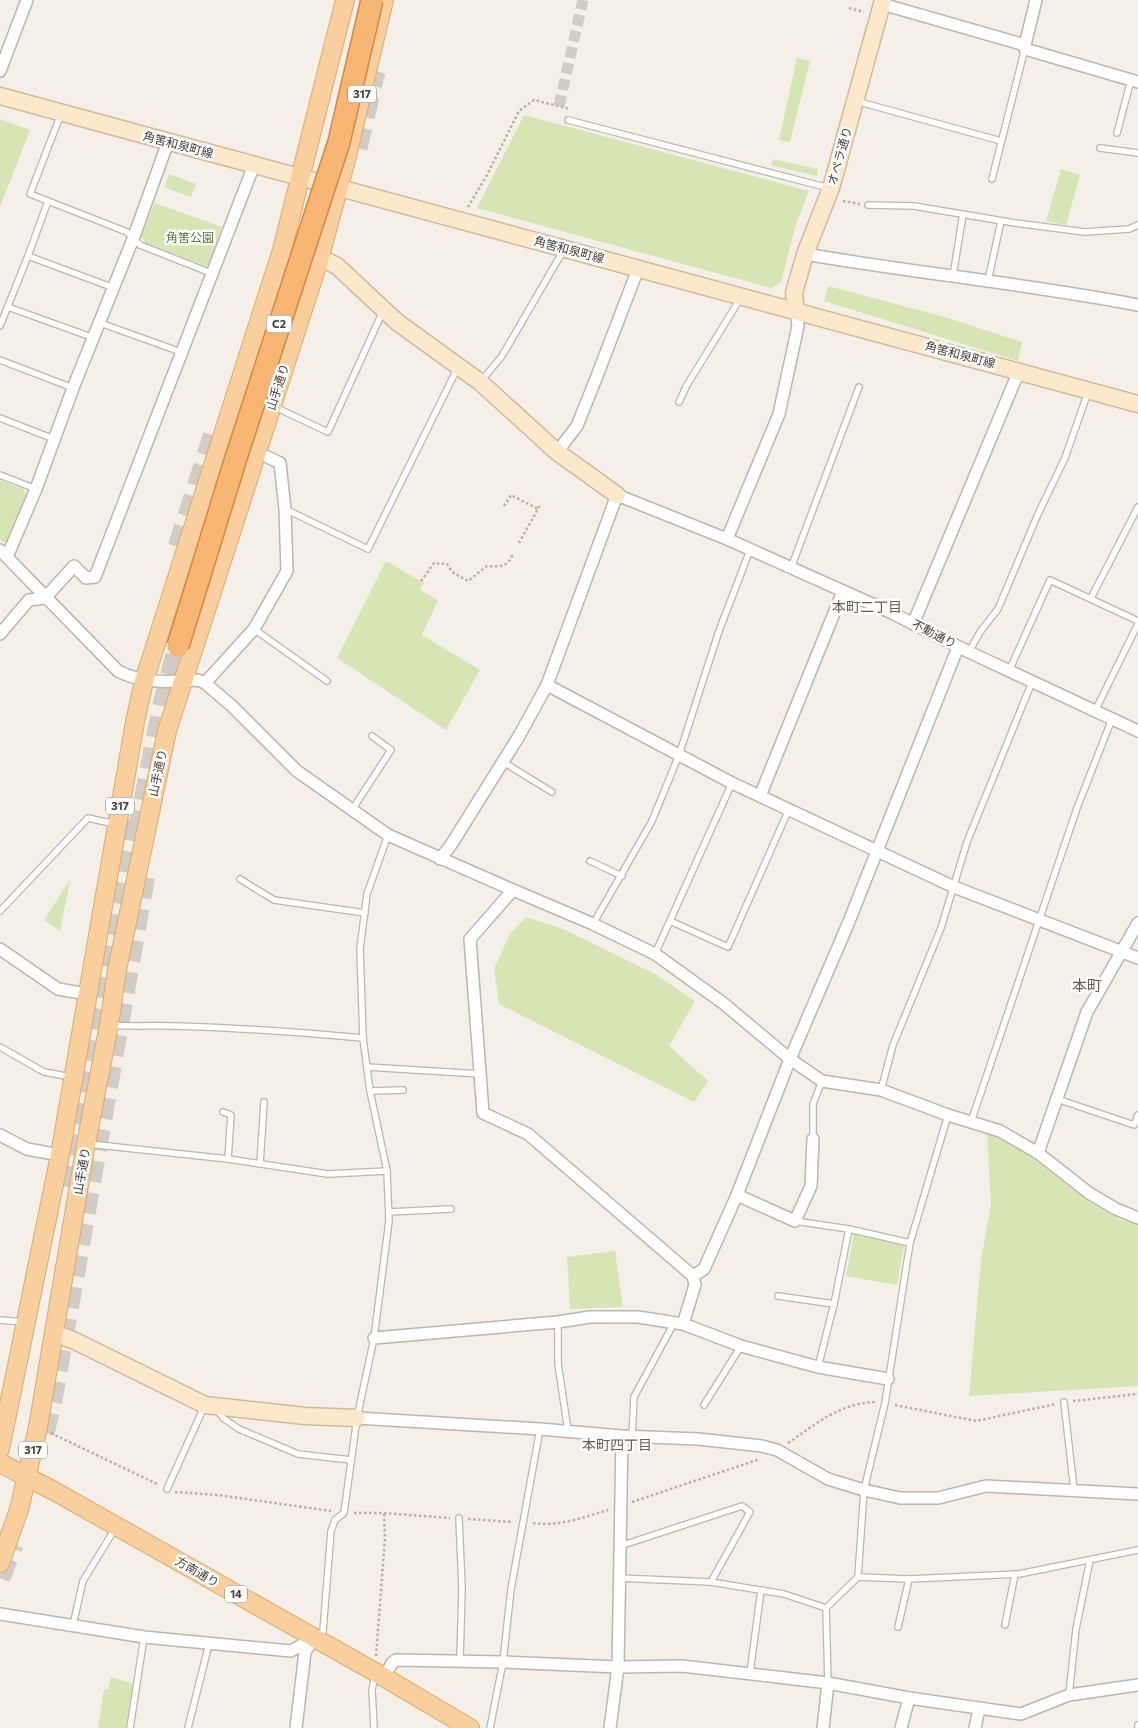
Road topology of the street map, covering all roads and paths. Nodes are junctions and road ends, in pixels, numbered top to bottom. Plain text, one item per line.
1 (27, 0) edge
2 (345, 0) edge
3 (360, 0) edge
4 (372, 0) edge
5 (384, 0) edge
6 (1036, 0) edge
7 (883, 2) edge
8 (849, 8) dead end
9 (864, 12) dead end
10 (1025, 47) junction
11 (0, 71) edge
12 (1134, 81) edge
13 (0, 96) edge
14 (856, 101) junction
15 (559, 106) dead end
16 (62, 113) junction
17 (568, 120) dead end
18 (1117, 133) dead end
19 (1002, 141) junction
20 (168, 142) junction
21 (1100, 148) dead end
22 (1138, 153) edge
23 (254, 165) junction
24 (301, 178) junction
25 (992, 179) dead end
26 (338, 188) junction
27 (835, 194) junction
28 (48, 201) junction
29 (868, 206) joint
30 (466, 210) dead end
31 (963, 214) junction
32 (1001, 221) junction
33 (1138, 224) edge
34 (133, 239) junction
35 (564, 249) junction
36 (805, 254) junction
37 (28, 256) junction
38 (319, 260) junction
39 (638, 269) junction
40 (212, 273) junction
41 (953, 276) junction
42 (988, 281) junction
43 (114, 288) junction
44 (742, 296) junction
45 (1138, 305) edge
46 (8, 307) junction
47 (384, 309) junction
48 (796, 311) junction
49 (100, 323) junction
50 (0, 326) edge
51 (94, 338) junction
52 (181, 352) junction
53 (0, 360) edge
54 (458, 367) junction
55 (1019, 371) junction
56 (480, 382) junction
57 (859, 387) dead end
58 (74, 388) junction
59 (1089, 390) junction
60 (678, 402) dead end
61 (1138, 404) edge
62 (272, 406) junction
63 (0, 418) edge
64 (54, 439) junction
65 (257, 452) junction
66 (557, 452) junction
67 (0, 475) edge
68 (36, 489) junction
69 (617, 495) junction
70 (540, 505) dead end
71 (504, 506) dead end
72 (1138, 507) edge
73 (285, 509) junction
74 (538, 509) junction
75 (727, 539) junction
76 (519, 543) dead end
77 (750, 550) junction
78 (4, 554) edge
79 (514, 554) dead end
80 (791, 568) junction
81 (421, 581) dead end
82 (843, 591) junction
83 (45, 598) junction
84 (1092, 598) junction
85 (1138, 623) edge
86 (913, 624) junction
87 (254, 630) junction
88 (0, 634) edge
89 (964, 649) junction
90 (1009, 671) junction
91 (144, 681) junction
92 (183, 681) junction
93 (326, 681) dead end
94 (1032, 682) junction
95 (205, 683) junction
96 (548, 686) junction
97 (1094, 711) junction
98 (1112, 719) junction
99 (1138, 731) edge
100 (372, 736) dead end
101 (679, 755) junction
102 (502, 762) junction
103 (732, 783) junction
104 (552, 792) dead end
105 (760, 796) junction
106 (352, 810) junction
107 (789, 810) junction
108 (117, 825) junction
109 (388, 835) junction
110 (878, 851) junction
111 (440, 859) junction
112 (590, 861) dead end
113 (622, 876) junction
114 (240, 879) dead end
115 (954, 887) junction
116 (513, 890) junction
117 (0, 911) edge
118 (365, 913) junction
119 (670, 921) junction
120 (1038, 921) junction
121 (1138, 923) edge
122 (594, 924) junction
123 (0, 949) edge
124 (1122, 952) junction
125 (655, 954) junction
126 (1138, 958) edge
127 (87, 994) junction
128 (109, 1025) junction
129 (363, 1038) junction
130 (0, 1047) edge
131 (790, 1059) junction
132 (367, 1067) junction
133 (480, 1074) junction
134 (73, 1077) junction
135 (822, 1081) junction
136 (403, 1090) dead end
137 (881, 1090) junction
138 (370, 1091) junction
139 (1057, 1099) junction
140 (264, 1102) dead end
141 (223, 1112) dead end
142 (948, 1115) junction
143 (1138, 1115) edge
144 (972, 1122) junction
145 (0, 1134) edge
146 (814, 1139) joint
147 (86, 1144) junction
148 (1038, 1153) junction
149 (60, 1155) junction
150 (228, 1159) junction
151 (260, 1164) junction
152 (387, 1171) junction
153 (737, 1195) junction
154 (451, 1209) dead end
155 (389, 1212) junction
156 (1138, 1218) edge
157 (795, 1221) junction
158 (849, 1229) junction
159 (910, 1243) junction
160 (693, 1276) junction
161 (778, 1296) dead end
162 (834, 1304) junction
163 (0, 1320) edge
164 (26, 1322) junction
165 (558, 1322) junction
166 (679, 1323) junction
167 (54, 1333) junction
168 (374, 1338) junction
169 (741, 1346) junction
170 (818, 1367) junction
171 (888, 1379) junction
172 (1138, 1394) edge
173 (1064, 1402) junction
174 (885, 1403) junction
175 (210, 1405) junction
176 (704, 1405) dead end
177 (357, 1418) junction
178 (38, 1427) junction
179 (540, 1429) junction
180 (568, 1432) junction
181 (627, 1436) junction
182 (0, 1449) edge
183 (777, 1450) junction
184 (351, 1460) junction
185 (0, 1463) edge
186 (28, 1477) junction
187 (166, 1489) junction
188 (864, 1490) junction
189 (1074, 1490) junction
190 (1138, 1494) edge
191 (620, 1506) junction
192 (344, 1513) junction
193 (384, 1513) junction
194 (459, 1518) junction
195 (524, 1522) junction
196 (544, 1525) dead end
197 (116, 1526) junction
198 (619, 1546) junction
199 (1138, 1550) edge
200 (1090, 1560) junction
201 (0, 1563) edge
202 (1015, 1574) junction
203 (858, 1577) junction
204 (619, 1578) junction
205 (909, 1579) junction
206 (711, 1582) junction
207 (761, 1590) junction
208 (826, 1608) junction
209 (0, 1614) edge
210 (73, 1625) junction
211 (1005, 1625) dead end
212 (898, 1626) dead end
213 (144, 1637) junction
214 (314, 1638) junction
215 (209, 1644) junction
216 (460, 1662) junction
217 (503, 1662) junction
218 (618, 1667) junction
219 (750, 1674) junction
220 (380, 1675) junction
221 (828, 1683) junction
222 (1138, 1685) edge
223 (1069, 1695) junction
224 (909, 1698) junction
225 (979, 1709) junction
226 (130, 1728) edge
227 (188, 1728) edge
228 (296, 1728) edge
229 (374, 1728) edge
230 (470, 1728) edge
231 (490, 1728) edge
232 (610, 1728) edge
233 (823, 1728) edge
234 (901, 1728) edge
235 (975, 1728) edge

1 - 11 street
2 - 24 main road, 山手通り / 317
3 - 4 highway, C2, bridge
5 - 26 main road, 山手通り / 317
6 - 10 street
7 - 10 street
7 - 14 main road, オペラ通り
8 - 9 path
10 - 12 street
10 - 19 lane
12 - 18 lane
13 - 16 main road, 角筈和泉町線
14 - 19 lane
14 - 27 main road, オペラ通り
15 - 30 path
16 - 20 main road, 角筈和泉町線
16 - 28 lane
17 - 27 lane
19 - 25 lane
20 - 23 main road, 角筈和泉町線
20 - 34 street
21 - 22 lane
23 - 24 main road, 角筈和泉町線
23 - 40 street
24 - 26 main road, 角筈和泉町線
24 - 91 main road, 山手通り / 317
26 - 35 main road, 角筈和泉町線
26 - 38 main road, 山手通り / 317
27 - 29 path
27 - 36 main road, オペラ通り
28 - 34 lane
28 - 37 lane
29 - 31 lane
31 - 32 lane
31 - 41 lane
32 - 33 lane
32 - 42 lane
34 - 40 lane
34 - 43 street
35 - 39 main road, 角筈和泉町線
35 - 56 lane
36 - 41 street
36 - 48 main road, オペラ通り
37 - 43 lane
37 - 46 lane
38 - 47 main road
38 - 62 main road, 山手通り / 317
39 - 44 main road, 角筈和泉町線
39 - 66 street
40 - 52 street
41 - 42 street
42 - 45 street
43 - 49 street
44 - 48 main road, 角筈和泉町線
44 - 60 lane
46 - 50 lane
46 - 51 lane
47 - 54 main road
47 - 62 lane
48 - 55 main road, 角筈和泉町線
48 - 75 street
49 - 51 street
49 - 52 lane
51 - 58 street
52 - 83 street
53 - 58 lane
54 - 56 main road
54 - 73 lane
55 - 59 main road, 角筈和泉町線
55 - 86 street
56 - 66 main road
57 - 80 lane
58 - 64 street
59 - 61 main road, 角筈和泉町線
59 - 89 lane
62 - 65 main road, 山手通り / 317
63 - 64 lane
64 - 68 street
65 - 73 street
65 - 92 main road, 山手通り / 317
66 - 69 main road
67 - 68 lane
68 - 78 street
69 - 75 street, 不動通り
69 - 96 street
70 - 74 path
71 - 74 path
72 - 84 lane
73 - 87 street
74 - 76 path
75 - 77 street, 不動通り
77 - 80 street, 不動通り
77 - 101 lane
78 - 83 street
79 - 81 path
80 - 82 street, 不動通り
82 - 86 street, 不動通り
82 - 105 street
83 - 88 street
83 - 91 street
84 - 85 lane
84 - 90 lane
85 - 97 lane
86 - 89 street, 不動通り
87 - 93 lane
87 - 95 street
89 - 90 street, 不動通り
89 - 110 street
90 - 94 street, 不動通り
91 - 92 street
91 - 108 main road, 山手通り / 317
92 - 95 street
92 - 128 main road, 山手通り / 317
94 - 97 street, 不動通り
94 - 115 lane
95 - 106 street
96 - 101 street
96 - 102 street
97 - 98 street, 不動通り
98 - 99 street, 不動通り
98 - 120 lane
100 - 106 lane
101 - 103 street
101 - 113 lane
102 - 104 lane
102 - 111 street
103 - 105 street
103 - 119 lane
105 - 107 street
106 - 109 street
107 - 110 street
107 - 119 lane
108 - 117 lane
108 - 127 main road, 山手通り / 317
109 - 111 street
109 - 118 lane
110 - 115 street
110 - 131 street
111 - 116 street
112 - 113 lane
113 - 122 lane
114 - 118 lane
115 - 120 street
115 - 137 lane
116 - 122 street
116 - 133 street
118 - 129 lane
119 - 125 lane
120 - 124 street
120 - 144 lane
121 - 124 street
122 - 125 street
123 - 127 street
124 - 126 street
124 - 139 street
125 - 131 street
127 - 134 main road, 山手通り / 317
128 - 129 lane
128 - 147 main road, 山手通り / 317
129 - 132 lane
130 - 134 lane
131 - 135 street
131 - 153 street
132 - 133 lane
132 - 138 lane
133 - 160 street
134 - 149 main road, 山手通り / 317
135 - 137 street
135 - 146 lane
136 - 138 lane
137 - 142 street
138 - 152 lane
139 - 143 lane
139 - 148 street
140 - 151 lane
141 - 150 lane
142 - 144 street
142 - 159 lane
144 - 148 street
145 - 149 street
146 - 157 street
147 - 150 lane
147 - 167 main road, 山手通り / 317
148 - 156 street
149 - 164 main road, 山手通り / 317
150 - 151 lane
151 - 152 lane
152 - 155 lane
153 - 157 street
153 - 160 street
154 - 155 lane
155 - 168 lane
157 - 158 lane
158 - 159 lane
158 - 162 lane
159 - 171 lane
160 - 166 street
161 - 162 lane
162 - 170 lane
163 - 164 lane
164 - 182 main road, 山手通り / 317
165 - 166 street
165 - 168 street
165 - 180 lane
166 - 169 street
166 - 181 lane
167 - 175 main road
167 - 178 main road, 山手通り / 317
168 - 177 lane
169 - 170 street
169 - 176 lane
170 - 171 street
171 - 174 lane
172 - 173 path
173 - 174 path
173 - 189 lane
174 - 183 path
174 - 188 lane
175 - 177 main road
175 - 184 lane
175 - 187 lane
177 - 179 street
177 - 184 lane
178 - 186 main road, 山手通り / 317
178 - 187 path
179 - 180 street
179 - 195 lane
180 - 181 street
181 - 183 street
181 - 191 street
183 - 188 street
183 - 191 path
184 - 192 lane
185 - 186 main road, 方南通り / 14
186 - 197 main road, 方南通り / 14
186 - 201 main road, 山手通り / 317
187 - 192 path
188 - 189 street
188 - 203 lane
189 - 190 street
191 - 196 path
191 - 198 street
192 - 193 path
192 - 214 lane
193 - 194 path
193 - 220 path
194 - 195 path
194 - 216 lane
195 - 217 lane
197 - 210 lane
197 - 214 main road, 方南通り / 14
198 - 204 street
198 - 206 lane
199 - 200 lane
200 - 202 lane
200 - 223 lane
202 - 205 lane
202 - 211 lane
203 - 205 lane
203 - 208 lane
204 - 206 lane
204 - 218 street
205 - 212 lane
206 - 207 lane
207 - 208 lane
207 - 219 lane
208 - 221 lane
209 - 210 street
210 - 213 street
213 - 215 street
213 - 226 lane
214 - 215 street
214 - 220 main road, 方南通り / 14
214 - 228 street
215 - 227 lane
216 - 217 street
216 - 220 street
217 - 218 street
217 - 231 lane
218 - 219 street
218 - 232 street
219 - 221 street
220 - 229 lane
220 - 230 main road, 方南通り / 14
221 - 224 street
221 - 233 street
222 - 223 street
223 - 225 street
224 - 225 street
224 - 234 street
225 - 235 street

